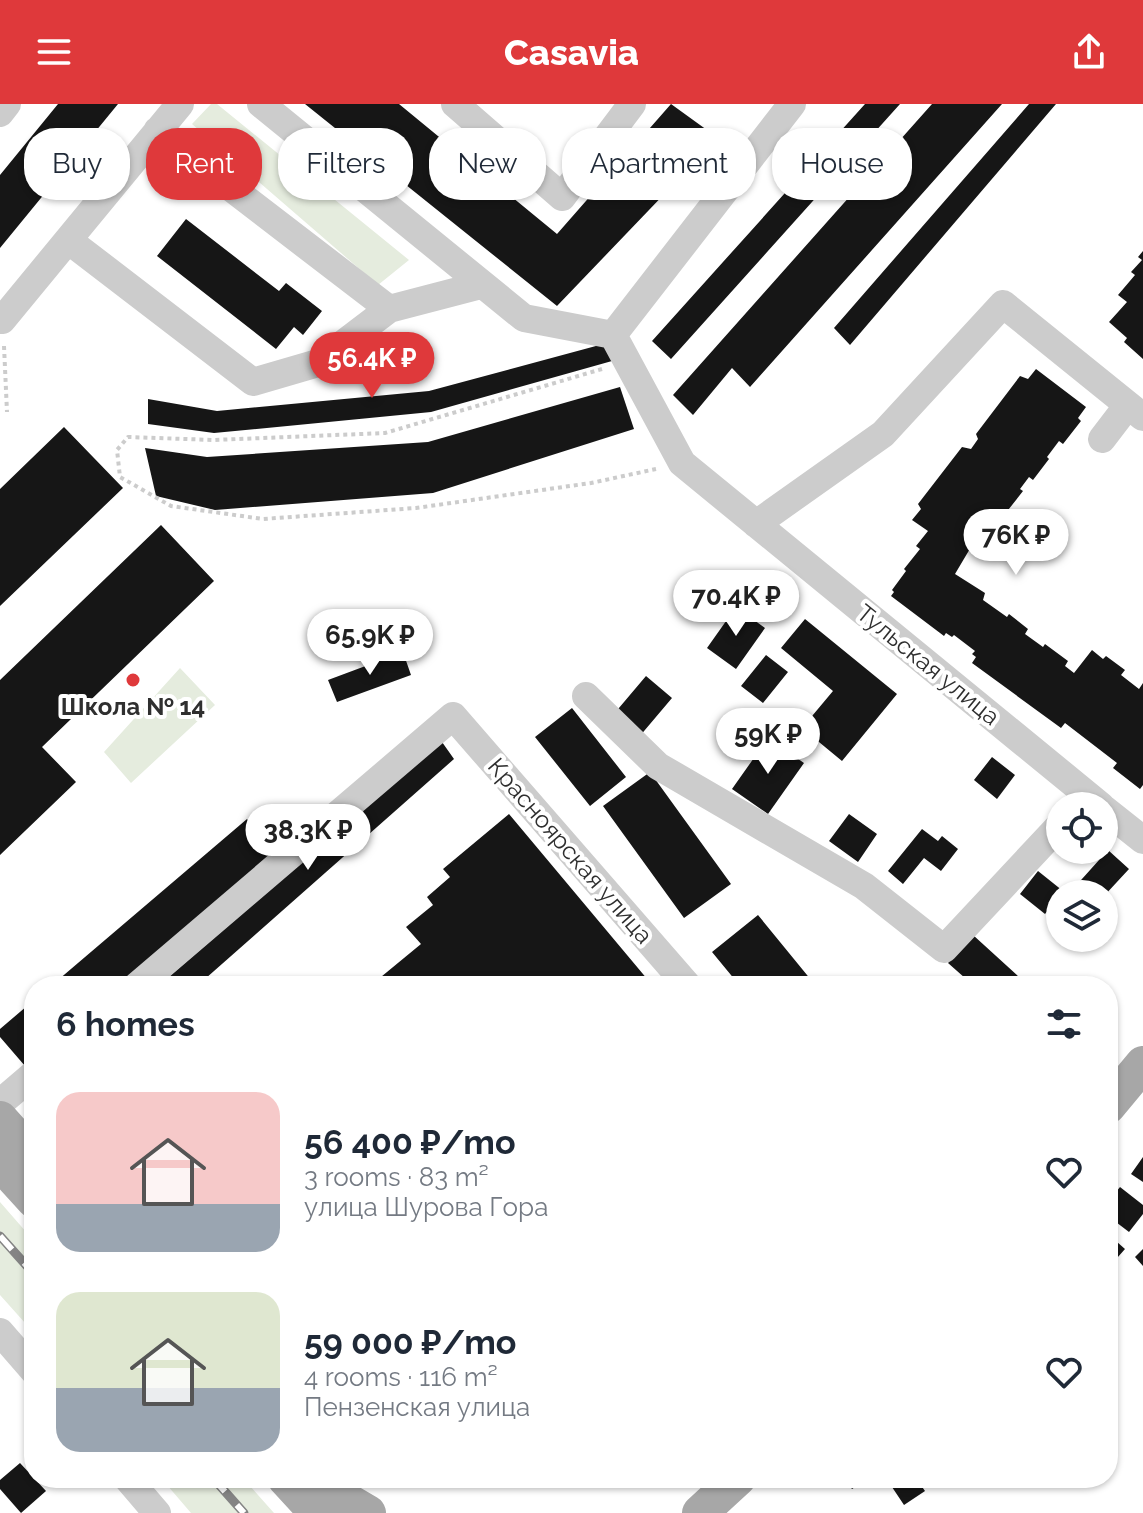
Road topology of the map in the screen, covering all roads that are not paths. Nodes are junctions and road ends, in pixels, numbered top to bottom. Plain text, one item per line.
1 (7, 104) edge
2 (180, 104) edge
3 (261, 104) edge
4 (455, 104) edge
5 (632, 104) edge
6 (792, 104) edge
7 (0, 113) edge
8 (160, 128) edge
9 (146, 144) edge
10 (247, 200) edge
11 (68, 240) junction
12 (481, 285) junction
13 (389, 309) junction
14 (2, 320) road end
15 (613, 335) junction
16 (1136, 411) edge
17 (1102, 439) dead end
18 (756, 524) junction
19 (586, 696) dead end
20 (1079, 792) edge
21 (1118, 822) edge
22 (1046, 840) edge
23 (1143, 840) edge
24 (149, 976) edge
25 (679, 976) edge
26 (1143, 1064) edge
27 (24, 1083) edge
28 (1118, 1094) edge
29 (0, 1103) edge
30 (0, 1119) edge
31 (24, 1146) edge
32 (0, 1163) edge
33 (24, 1189) edge
34 (0, 1332) edge
35 (24, 1360) edge
36 (294, 1488) edge
37 (331, 1488) edge
38 (727, 1488) edge
39 (317, 1513) edge
40 (368, 1513) edge
41 (700, 1513) edge

1 - 7 street
2 - 8 street
3 - 12 street
4 - 5 street
6 - 15 street
9 - 11 street
10 - 13 street
11 - 13 street
11 - 14 street
12 - 13 street
12 - 15 street
15 - 18 street, Тульская улица
16 - 17 street
16 - 18 street
18 - 20 street, Тульская улица
19 - 22 street
21 - 23 street, Тульская улица
24 - 25 street, Красноярская улица
26 - 28 main road
27 - 29 street
30 - 31 main road
32 - 33 main road
34 - 35 street
36 - 39 main road
37 - 40 main road
38 - 41 main road

